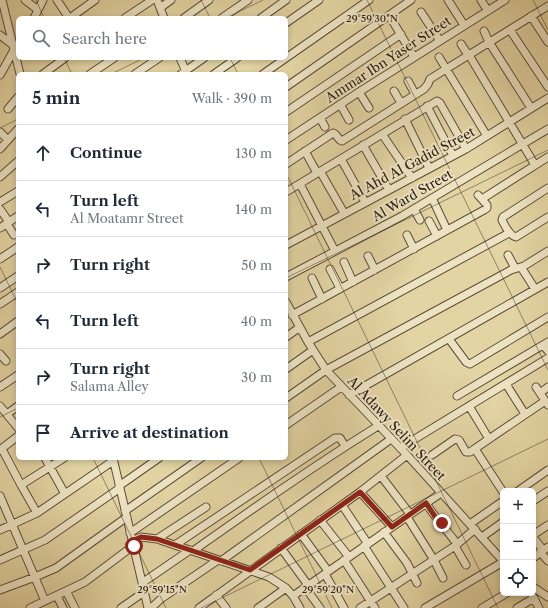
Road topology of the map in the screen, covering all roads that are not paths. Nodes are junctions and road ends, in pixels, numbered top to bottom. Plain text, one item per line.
1 (2, 0) edge
2 (25, 0) edge
3 (44, 0) edge
4 (57, 0) edge
5 (95, 0) edge
6 (152, 0) edge
7 (156, 0) edge
8 (171, 0) edge
9 (209, 0) edge
10 (248, 0) edge
11 (286, 0) edge
12 (319, 0) edge
13 (369, 0) edge
14 (411, 0) edge
15 (448, 0) edge
16 (481, 0) edge
17 (504, 0) edge
18 (548, 6) edge
19 (160, 8) junction
20 (488, 10) junction
21 (421, 12) dead end
22 (37, 15) edge
23 (389, 15) junction
24 (69, 16) edge
25 (73, 16) edge
26 (128, 16) edge
27 (163, 16) edge
28 (187, 16) edge
29 (225, 16) edge
30 (264, 16) edge
31 (531, 16) junction
32 (288, 23) edge
33 (464, 26) junction
34 (484, 30) dead end
35 (510, 30) junction
36 (401, 34) junction
37 (0, 35) edge
38 (440, 41) junction
39 (489, 42) junction
40 (548, 42) edge
41 (461, 44) dead end
42 (15, 49) edge
43 (469, 55) junction
44 (414, 56) junction
45 (288, 57) edge
46 (439, 57) dead end
47 (17, 60) edge
48 (61, 60) edge
49 (111, 60) edge
50 (156, 60) edge
51 (181, 60) edge
52 (201, 60) edge
53 (234, 60) edge
54 (283, 60) edge
55 (446, 69) junction
56 (1, 72) edge
57 (20, 72) edge
58 (46, 72) edge
59 (93, 72) edge
60 (138, 72) edge
61 (185, 72) edge
62 (186, 72) edge
63 (217, 72) edge
64 (266, 72) edge
65 (408, 81) dead end
66 (288, 86) edge
67 (548, 87) edge
68 (394, 91) dead end
69 (359, 92) junction
70 (415, 94) junction
71 (548, 98) edge
72 (16, 99) edge
73 (401, 103) junction
74 (340, 104) junction
75 (427, 106) junction
76 (369, 108) dead end
77 (531, 108) junction
78 (8, 109) dead end
79 (288, 111) edge
80 (320, 118) junction
81 (405, 119) junction
82 (349, 120) dead end
83 (509, 122) junction
84 (325, 128) dead end
85 (548, 129) edge
86 (16, 131) edge
87 (0, 132) edge
88 (382, 134) junction
89 (487, 136) junction
90 (288, 139) edge
91 (8, 140) junction
92 (523, 144) junction
93 (363, 145) junction
94 (0, 149) edge
95 (466, 149) junction
96 (305, 151) junction
97 (454, 156) junction
98 (548, 157) edge
99 (341, 159) junction
100 (16, 163) edge
101 (288, 163) edge
102 (535, 165) junction
103 (430, 168) junction
104 (319, 172) junction
105 (0, 177) edge
106 (412, 178) junction
107 (300, 184) junction
108 (548, 188) edge
109 (389, 190) junction
110 (288, 191) edge
111 (16, 192) edge
112 (432, 198) junction
113 (0, 202) edge
114 (364, 202) junction
115 (414, 208) junction
116 (0, 209) edge
117 (344, 214) junction
118 (548, 216) edge
119 (16, 217) edge
120 (420, 220) dead end
121 (429, 221) dead end
122 (8, 223) junction
123 (323, 225) junction
124 (0, 228) edge
125 (448, 230) junction
126 (509, 233) junction
127 (407, 235) dead end
128 (14, 236) dead end
129 (437, 236) junction
130 (288, 244) edge
131 (16, 248) edge
132 (414, 249) junction
133 (335, 251) junction
134 (548, 251) edge
135 (508, 255) dead end
136 (368, 256) dead end
137 (0, 259) edge
138 (344, 262) dead end
139 (518, 267) junction
140 (330, 269) dead end
141 (375, 270) junction
142 (288, 276) edge
143 (16, 277) edge
144 (312, 278) dead end
145 (353, 282) junction
146 (548, 282) edge
147 (0, 288) edge
148 (340, 288) junction
149 (535, 289) junction
150 (16, 293) edge
151 (322, 299) junction
152 (0, 304) edge
153 (288, 306) edge
154 (292, 315) junction
155 (548, 317) edge
156 (16, 325) edge
157 (300, 327) junction
158 (0, 334) edge
159 (288, 336) edge
160 (449, 339) junction
161 (308, 342) junction
162 (545, 343) edge
163 (313, 350) junction
164 (548, 351) edge
165 (0, 354) edge
166 (548, 358) edge
167 (6, 361) dead end
168 (288, 368) edge
169 (326, 370) junction
170 (16, 376) edge
171 (506, 384) junction
172 (0, 387) edge
173 (341, 387) junction
174 (548, 387) edge
175 (349, 395) junction
176 (457, 396) dead end
177 (288, 397) edge
178 (547, 403) edge
179 (0, 406) edge
180 (469, 406) junction
181 (16, 407) edge
182 (7, 414) junction
183 (525, 414) junction
184 (288, 424) edge
185 (16, 425) edge
186 (378, 426) junction
187 (16, 438) edge
188 (391, 439) junction
189 (489, 439) junction
190 (345, 446) junction
191 (400, 448) junction
192 (1, 449) edge
193 (475, 449) junction
194 (407, 455) junction
195 (432, 455) dead end
196 (46, 460) edge
197 (61, 460) edge
198 (112, 460) edge
199 (113, 460) edge
200 (156, 460) edge
201 (198, 460) edge
202 (236, 460) edge
203 (50, 467) junction
204 (548, 470) edge
205 (381, 476) junction
206 (20, 486) junction
207 (120, 487) junction
208 (500, 488) edge
209 (522, 488) edge
210 (548, 491) edge
211 (360, 492) junction
212 (441, 493) junction
213 (65, 494) junction
214 (1, 499) edge
215 (536, 499) edge
216 (426, 503) junction
217 (500, 503) edge
218 (342, 505) junction
219 (206, 507) dead end
220 (37, 513) junction
221 (126, 514) junction
222 (408, 516) junction
223 (320, 520) junction
224 (13, 524) junction
225 (500, 524) edge
226 (548, 524) edge
227 (472, 526) junction
228 (392, 527) junction
229 (0, 530) edge
230 (384, 532) junction
231 (130, 533) junction
232 (301, 534) junction
233 (536, 534) edge
234 (482, 537) junction
235 (157, 539) junction
236 (536, 540) edge
237 (133, 544) junction
238 (175, 545) junction
239 (366, 545) junction
240 (456, 545) junction
241 (281, 548) junction
242 (23, 550) junction
243 (191, 550) junction
244 (544, 550) edge
245 (500, 557) edge
246 (347, 558) junction
247 (0, 560) edge
248 (220, 560) junction
249 (434, 560) junction
250 (500, 560) edge
251 (548, 561) edge
252 (466, 565) dead end
253 (250, 570) junction
254 (326, 573) junction
255 (412, 574) junction
256 (35, 577) junction
257 (443, 578) dead end
258 (142, 583) junction
259 (417, 583) dead end
260 (307, 586) junction
261 (391, 587) junction
262 (286, 588) junction
263 (536, 588) edge
264 (0, 590) edge
265 (66, 591) junction
266 (144, 592) junction
267 (546, 592) edge
268 (216, 595) junction
269 (57, 596) junction
270 (293, 596) junction
271 (502, 596) edge
272 (533, 596) edge
273 (45, 601) junction
274 (370, 601) junction
275 (35, 607) edge
276 (260, 607) edge
277 (63, 608) edge
278 (75, 608) edge
279 (121, 608) edge
280 (150, 608) edge
281 (199, 608) edge
282 (226, 608) edge
283 (300, 608) edge
284 (320, 608) edge
285 (344, 608) edge
286 (360, 608) edge
287 (375, 608) edge
288 (404, 608) edge
289 (425, 608) edge
290 (482, 608) edge
291 (518, 608) edge
292 (539, 608) edge

1 - 42 street
2 - 22 street
3 - 22 street
4 - 24 street
5 - 25 street
6 - 26 street
7 - 19 street
8 - 19 street
9 - 28 street
10 - 29 street
11 - 30 street
12 - 32 street
13 - 45 street
14 - 23 street
15 - 33 street
16 - 20 street
17 - 20 street, Ammar Ibn Yaser Street
18 - 31 street
19 - 27 street
20 - 33 street, Ammar Ibn Yaser Street
21 - 38 street
23 - 36 street
23 - 66 street
31 - 35 street
31 - 40 street
33 - 38 street, Ammar Ibn Yaser Street
34 - 39 street
35 - 39 street
35 - 67 street
36 - 44 street
36 - 79 street
37 - 42 street
38 - 44 street, Ammar Ibn Yaser Street
39 - 43 street
39 - 77 street
41 - 43 street
42 - 56 street
43 - 55 street
43 - 83 street
44 - 69 street, Ammar Ibn Yaser Street
46 - 55 street
47 - 57 street
48 - 58 street
49 - 59 street
50 - 60 street
51 - 61 street
52 - 62 street
53 - 63 street
54 - 64 street
55 - 70 street
55 - 89 street
65 - 70 street
68 - 73 street
69 - 74 street, Ammar Ibn Yaser Street
69 - 76 street
70 - 73 street
71 - 77 street, Al Ahd Al Gadid Street
72 - 78 street
73 - 96 street
74 - 80 street, Ammar Ibn Yaser Street
74 - 82 street
75 - 81 street
75 - 95 street
75 - 97 street
77 - 83 street, Al Ahd Al Gadid Street
80 - 84 street
80 - 90 street, Ammar Ibn Yaser Street
81 - 88 street
81 - 103 street
83 - 89 street, Al Ahd Al Gadid Street
83 - 92 street
85 - 92 street, Al Ward Street
86 - 91 street
87 - 91 street
88 - 93 street
88 - 106 street
89 - 95 street, Al Ahd Al Gadid Street
91 - 94 street
92 - 102 street
92 - 112 street, Al Ward Street
93 - 99 street
93 - 109 street
95 - 97 street, Al Ahd Al Gadid Street
96 - 101 street
96 - 104 street
97 - 103 street, Al Ahd Al Gadid Street
98 - 102 street
99 - 104 street
99 - 114 street
100 - 105 street
102 - 125 street
103 - 106 street, Al Ahd Al Gadid Street
104 - 107 street
104 - 117 street
106 - 109 street, Al Ahd Al Gadid Street
107 - 110 street
107 - 123 street
108 - 126 street
109 - 114 street, Al Ahd Al Gadid Street
111 - 113 street
112 - 115 street, Al Ward Street
112 - 125 street
114 - 117 street, Al Ahd Al Gadid Street
115 - 120 street
115 - 133 street, Al Ward Street
116 - 122 street
117 - 123 street, Al Ahd Al Gadid Street
118 - 126 street
119 - 122 street
121 - 129 street
122 - 124 street
122 - 128 street
123 - 130 street, Al Ahd Al Gadid Street
123 - 133 street
125 - 129 street
126 - 161 street
127 - 132 street
129 - 132 street
131 - 137 street
132 - 141 street
133 - 142 street, Al Ward Street
134 - 139 street
135 - 139 street
136 - 141 street
138 - 145 street
139 - 149 street
139 - 169 street
140 - 148 street
141 - 145 street
143 - 147 street
144 - 151 street
145 - 148 street
146 - 149 street
148 - 151 street
149 - 160 street
150 - 152 street
151 - 154 street
153 - 154 street, Al Adawy Selim Street
154 - 157 street, Al Adawy Selim Street
155 - 160 street
156 - 158 street
157 - 159 street
157 - 161 street, Al Adawy Selim Street
160 - 175 street
161 - 163 street, Al Adawy Selim Street
162 - 164 street
162 - 176 street
163 - 168 street
163 - 169 street, Al Adawy Selim Street
165 - 167 street
166 - 171 street
169 - 173 street, Al Adawy Selim Street
169 - 177 street
170 - 172 street
171 - 180 street
171 - 183 street
173 - 175 street, Al Adawy Selim Street
173 - 184 street
174 - 178 street
175 - 186 street, Al Adawy Selim Street
178 - 183 street
179 - 182 street
180 - 189 street
180 - 191 street
181 - 182 street
182 - 185 street
183 - 189 street
186 - 188 street, Al Adawy Selim Street
186 - 190 street
187 - 192 street
188 - 191 street, Al Adawy Selim Street
188 - 248 street
189 - 193 street
190 - 238 street
190 - 243 street
191 - 194 street, Al Adawy Selim Street
192 - 206 street
193 - 195 street
193 - 208 street
194 - 205 street
194 - 212 street, Al Adawy Selim Street
196 - 203 street
197 - 203 street
198 - 213 street
199 - 207 street
200 - 207 street
201 - 221 street
202 - 231 street
203 - 206 street
203 - 213 street
204 - 209 street
205 - 211 street
205 - 222 street
206 - 220 street
207 - 221 street
207 - 242 street
210 - 215 street
211 - 218 street
211 - 228 street
212 - 216 street
212 - 227 street, Al Adawy Selim Street
213 - 220 street
214 - 224 street
216 - 222 street
216 - 240 street
217 - 227 street
218 - 223 street
218 - 239 street
219 - 235 street
220 - 224 street
221 - 231 street
221 - 256 street
222 - 228 street
222 - 249 street
223 - 232 street
223 - 246 street
224 - 229 street
224 - 242 street
225 - 234 street
226 - 233 street
227 - 234 street, Al Adawy Selim Street
227 - 240 street
228 - 230 street
230 - 239 street
230 - 255 street
231 - 237 street
232 - 241 street
232 - 254 street
234 - 245 street, Al Adawy Selim Street
235 - 237 street
235 - 238 street
236 - 244 street
237 - 258 street
237 - 265 street
238 - 243 street
239 - 246 street
239 - 261 street
240 - 249 street
240 - 252 street
241 - 253 street
241 - 260 street
242 - 247 street
242 - 256 street
243 - 248 street
243 - 258 street
244 - 251 street
246 - 254 street
246 - 274 street
248 - 253 street
248 - 280 street
249 - 255 street
249 - 257 street
250 - 289 street
253 - 262 street
253 - 268 street
254 - 260 street
254 - 285 street
255 - 259 street
255 - 261 street
256 - 264 street
256 - 273 street
258 - 266 street
260 - 270 street
260 - 284 street
261 - 274 street
261 - 288 street
262 - 270 street
262 - 276 street
263 - 267 street
265 - 269 street
265 - 278 street
266 - 279 street
266 - 280 street
268 - 281 street
268 - 282 street
269 - 273 street
269 - 277 street
270 - 283 street
271 - 290 street
272 - 291 street
272 - 292 street
273 - 275 street
274 - 286 street
274 - 287 street

